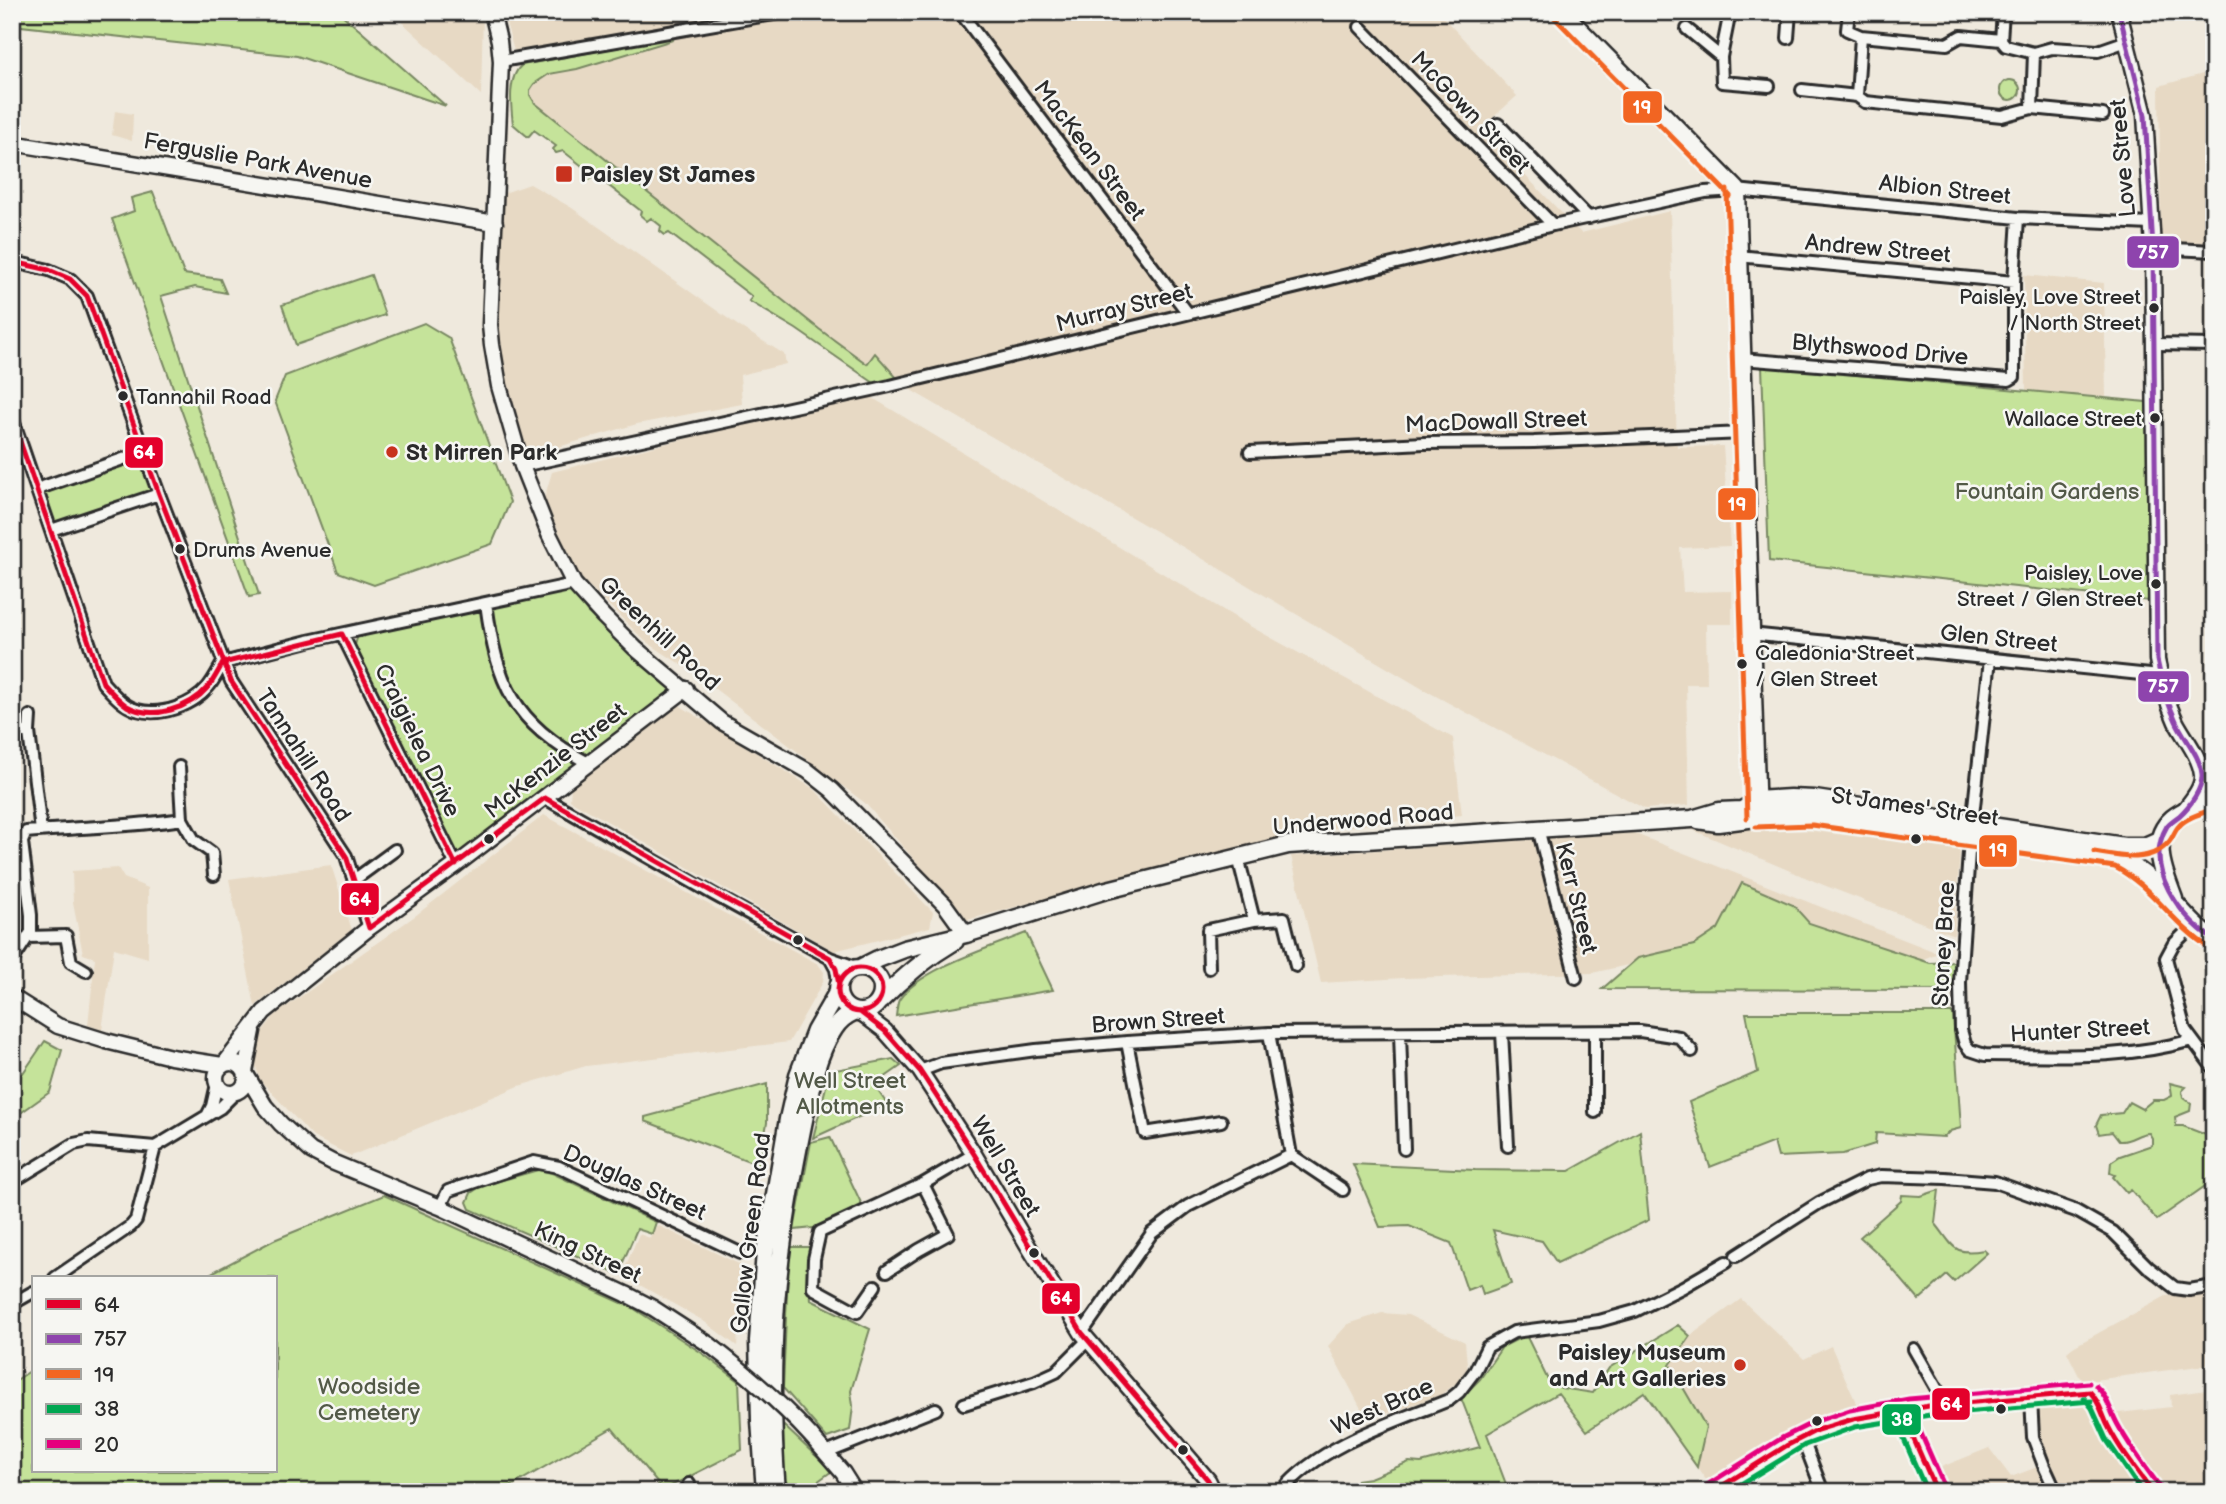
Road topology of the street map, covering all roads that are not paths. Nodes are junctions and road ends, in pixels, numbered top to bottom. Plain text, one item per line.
1 (492, 12) edge
2 (785, 12) edge
3 (960, 12) edge
4 (1561, 12) edge
5 (1730, 12) edge
6 (1790, 12) edge
7 (1849, 12) edge
8 (2003, 12) edge
9 (2119, 12) edge
10 (1360, 27) dead end
11 (1687, 29) dead end
12 (1861, 36) junction
13 (1788, 38) dead end
14 (2001, 40) junction
15 (2127, 41) junction
16 (2034, 53) junction
17 (1721, 57) junction
18 (501, 61) junction
19 (1769, 86) dead end
20 (1802, 90) dead end
21 (1857, 96) junction
22 (2032, 108) junction
23 (2103, 115) dead end
24 (1498, 124) dead end
25 (12, 142) edge
26 (1736, 190) junction
27 (1589, 218) junction
28 (2018, 218) junction
29 (495, 223) junction
30 (2151, 224) junction
31 (1553, 225) junction
32 (2153, 248) junction
33 (2214, 251) edge
34 (1738, 256) junction
35 (13, 261) edge
36 (2014, 282) junction
37 (1187, 312) junction
38 (2155, 344) junction
39 (2214, 345) edge
40 (1741, 359) junction
41 (12, 417) edge
42 (1744, 432) junction
43 (143, 452) junction
44 (1250, 452) dead end
45 (522, 466) junction
46 (37, 489) junction
47 (159, 494) junction
48 (51, 530) junction
49 (574, 584) junction
50 (486, 603) junction
51 (342, 634) junction
52 (1750, 634) junction
53 (1990, 659) junction
54 (223, 663) junction
55 (2160, 676) junction
56 (685, 689) junction
57 (30, 716) dead end
58 (12, 732) edge
59 (29, 732) junction
60 (2196, 757) junction
61 (588, 763) junction
62 (179, 767) dead end
63 (2214, 771) edge
64 (545, 798) junction
65 (2214, 800) edge
66 (1756, 809) junction
67 (2182, 813) junction
68 (182, 820) junction
69 (1538, 828) junction
70 (41, 831) junction
71 (1971, 831) junction
72 (2161, 840) junction
73 (395, 850) dead end
74 (1238, 857) junction
75 (456, 865) junction
76 (24, 866) junction
77 (12, 867) edge
78 (214, 875) dead end
79 (354, 880) junction
80 (2176, 905) junction
81 (1254, 920) junction
82 (2193, 925) junction
83 (369, 928) junction
84 (966, 934) junction
85 (28, 937) junction
86 (2214, 940) edge
87 (830, 958) junction
88 (12, 961) edge
89 (1296, 966) dead end
90 (859, 968) junction
91 (1209, 968) dead end
92 (86, 971) dead end
93 (1576, 978) dead end
94 (839, 988) junction
95 (12, 997) edge
96 (879, 1002) junction
97 (857, 1012) junction
98 (256, 1023) junction
99 (885, 1031) junction
100 (1502, 1032) junction
101 (1595, 1032) junction
102 (1269, 1033) junction
103 (1400, 1033) junction
104 (2192, 1040) junction
105 (1127, 1042) junction
106 (1970, 1050) joint
107 (1692, 1051) dead end
108 (172, 1057) junction
109 (224, 1064) junction
110 (2214, 1069) edge
111 (920, 1071) junction
112 (246, 1074) junction
113 (216, 1082) junction
114 (237, 1092) junction
115 (265, 1106) junction
116 (1595, 1112) dead end
117 (206, 1116) junction
118 (1221, 1122) dead end
119 (1508, 1146) dead end
120 (155, 1147) junction
121 (1404, 1149) dead end
122 (974, 1154) junction
123 (1291, 1155) junction
124 (12, 1182) edge
125 (923, 1184) junction
126 (1343, 1190) dead end
127 (440, 1207) junction
128 (740, 1253) dead end
129 (887, 1271) dead end
130 (58, 1276) edge
131 (875, 1286) dead end
132 (2214, 1286) edge
133 (32, 1293) edge
134 (12, 1304) edge
135 (1085, 1337) junction
136 (1914, 1349) dead end
137 (2031, 1398) junction
138 (964, 1404) dead end
139 (1943, 1405) junction
140 (936, 1409) dead end
141 (1901, 1410) junction
142 (1802, 1437) junction
143 (826, 1452) junction
144 (765, 1492) edge
145 (777, 1492) edge
146 (855, 1492) edge
147 (1214, 1492) edge
148 (1281, 1492) edge
149 (1712, 1492) edge
150 (1823, 1492) edge
151 (1937, 1492) edge
152 (2056, 1492) edge
153 (2152, 1492) edge

1 - 18 street, Greenhill Road
2 - 18 street
3 - 37 street, MacKean Street
4 - 26 main road
5 - 17 street
6 - 13 street
7 - 12 street
8 - 14 street
9 - 15 street, Love Street
10 - 31 street, McGown Street
11 - 17 street
12 - 14 street
12 - 21 street
14 - 16 street
15 - 16 street
15 - 30 street, Love Street
16 - 22 street
17 - 19 street
18 - 29 street, Greenhill Road
20 - 21 street
21 - 22 street
22 - 23 street
24 - 27 street
25 - 29 street, Ferguslie Park Avenue
26 - 27 street, Murray Street
26 - 28 street, Albion Street
26 - 34 main road
27 - 31 street, Murray Street
28 - 30 street, Albion Street
28 - 36 street
29 - 45 street, Greenhill Road
30 - 32 street, Love Street
31 - 37 street, Murray Street
32 - 33 street
32 - 38 street, Love Street
34 - 36 street, Andrew Street
34 - 40 main road
35 - 43 street, Tannahill Road
36 - 40 street, Blythswood Drive
37 - 45 street, Murray Street
38 - 39 street
38 - 55 street, Love Street
40 - 42 main road
41 - 46 street
42 - 44 street, MacDowall Street
42 - 52 main road
43 - 46 street
43 - 47 street, Tannahill Road
45 - 49 street, Greenhill Road
46 - 48 street
47 - 48 street
47 - 54 street, Tannahill Road
48 - 54 street
49 - 50 street
49 - 56 street, Greenhill Road
50 - 51 street
50 - 61 street
51 - 54 street
51 - 75 street, Craigielea Drive
52 - 53 street, Glen Street
52 - 66 main road
53 - 55 street, Glen Street
53 - 71 street, Stoney Brae
54 - 79 street, Tannahill Road
55 - 60 street, Love Street
56 - 61 street, McKenzie Street
56 - 84 street, Greenhill Road
57 - 59 street
58 - 59 street
59 - 70 street
60 - 63 street, Love Street
60 - 67 street, Love Street
61 - 64 street, McKenzie Street
62 - 68 street
64 - 75 street, McKenzie Street
64 - 87 street
65 - 67 main road
66 - 69 main road, Underwood Road
66 - 71 main road, St James' Street
67 - 72 main road
68 - 70 street
68 - 78 street
69 - 74 main road, Underwood Road
69 - 93 street, Kerr Street
70 - 76 street
71 - 72 main road, St James' Street
71 - 80 main road, St James' Street
71 - 106 street, Stoney Brae
72 - 80 main road
73 - 79 street
74 - 81 street
74 - 84 main road, Underwood Road
75 - 83 street, McKenzie Street
76 - 77 street
76 - 85 street
79 - 83 street, Tannahill Road
80 - 82 main road
81 - 89 street
81 - 91 street
82 - 86 main road
82 - 104 street
83 - 98 street, McKenzie Street
84 - 90 main road, Underwood Road
84 - 96 main road, Underwood Road
85 - 88 street
85 - 92 street
87 - 90 street
87 - 94 street
90 - 94 main road
90 - 96 main road
94 - 97 main road
94 - 144 main road, Gallow Green Road
95 - 108 street
96 - 97 main road
96 - 99 street, Well Street
97 - 99 street, Well Street
97 - 145 main road, Gallow Green Road
98 - 109 street, McKenzie Street
98 - 112 street
99 - 111 street, Well Street
100 - 101 street, Brown Street
100 - 103 street, Brown Street
100 - 119 street
101 - 107 street, Brown Street
101 - 116 street
102 - 103 street, Brown Street
102 - 105 street, Brown Street
102 - 123 street
103 - 121 street
104 - 106 street, Hunter Street
104 - 110 street
105 - 111 street, Brown Street
105 - 118 street
108 - 109 street
108 - 113 street
109 - 112 street
109 - 113 street
111 - 122 street, Well Street
112 - 114 street
112 - 115 street, King Street
113 - 114 street
113 - 117 street
114 - 115 street, King Street
114 - 117 street
115 - 127 street, King Street
117 - 120 street
120 - 124 street
120 - 130 street
122 - 125 street
122 - 135 street, Well Street
123 - 126 street
123 - 135 street
125 - 129 street
125 - 131 street
127 - 128 street, Douglas Street
127 - 143 street, King Street, bridge
132 - 148 street, West Brae
133 - 134 street
135 - 138 street
135 - 147 street, Well Street
136 - 139 street
137 - 139 street
137 - 152 street
137 - 153 street
139 - 141 street
140 - 143 street
141 - 142 street
141 - 151 street
142 - 149 street
142 - 150 street
143 - 146 street, King Street

